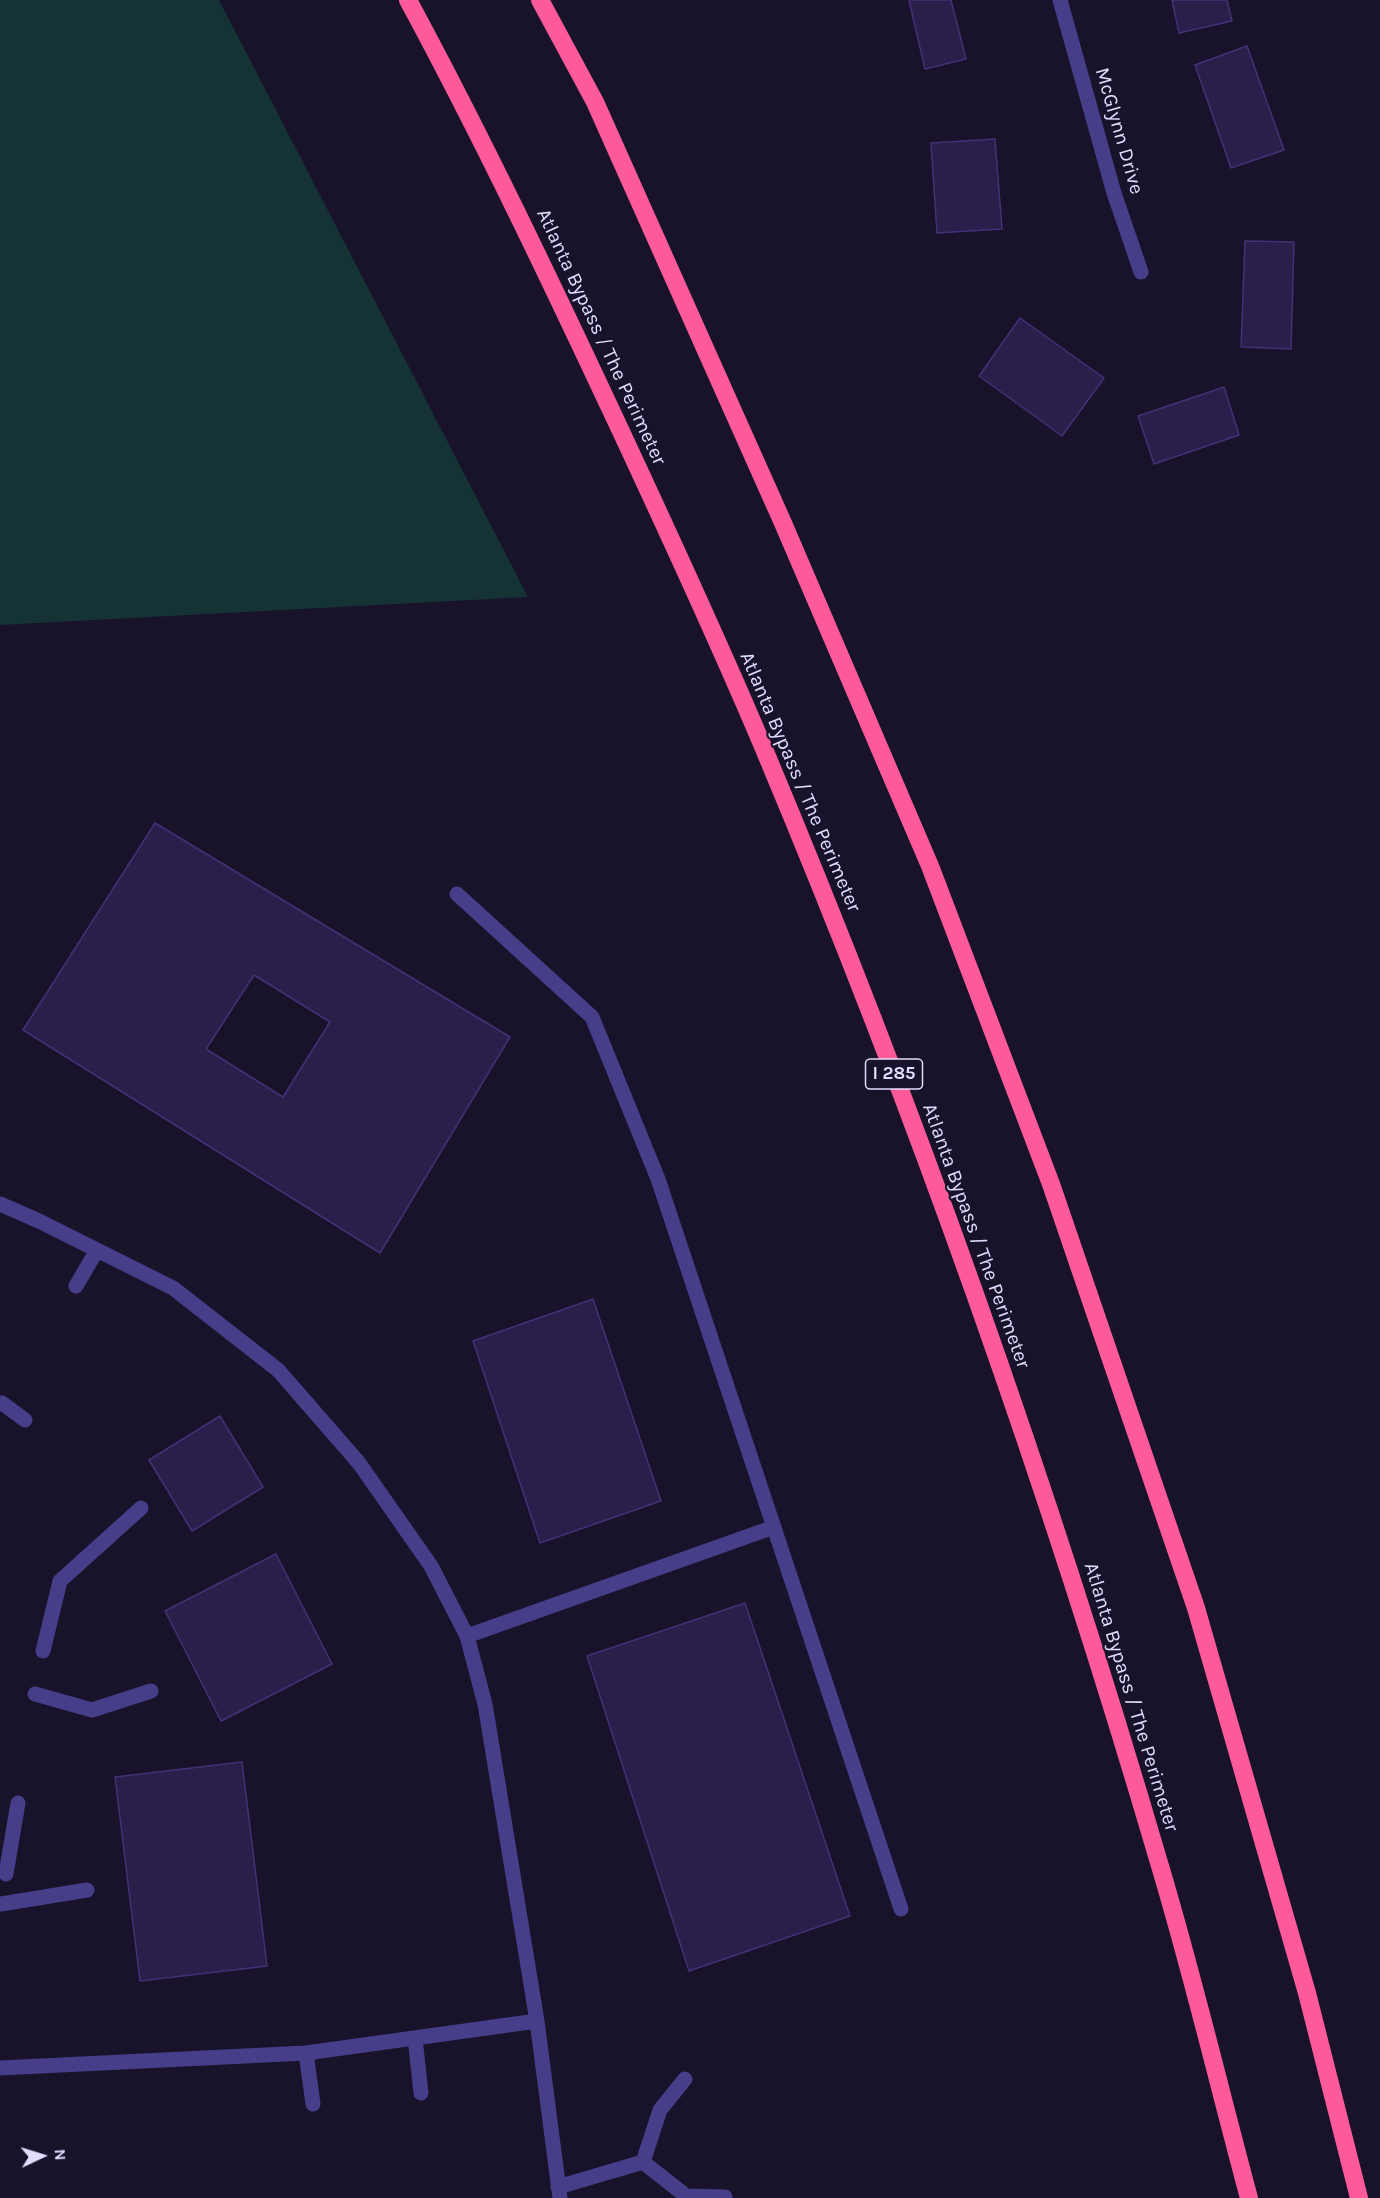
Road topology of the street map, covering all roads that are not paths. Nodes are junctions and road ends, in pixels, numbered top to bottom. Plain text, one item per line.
1 (408, 0) edge
2 (540, 0) edge
3 (1060, 0) edge
4 (1142, 272) dead end
5 (457, 894) dead end
6 (0, 1204) edge
7 (97, 1250) junction
8 (76, 1286) dead end
9 (2, 1403) dead end
10 (25, 1420) dead end
11 (141, 1508) dead end
12 (774, 1527) junction
13 (467, 1636) junction
14 (43, 1651) dead end
15 (152, 1691) dead end
16 (36, 1694) dead end
17 (18, 1803) dead end
18 (6, 1874) dead end
19 (87, 1890) dead end
20 (1, 1904) edge
21 (901, 1909) dead end
22 (537, 2021) junction
23 (415, 2038) junction
24 (306, 2053) junction
25 (0, 2068) edge
26 (685, 2079) dead end
27 (421, 2093) dead end
28 (313, 2104) dead end
29 (643, 2162) junction
30 (559, 2192) edge
31 (725, 2197) edge
32 (1249, 2198) edge
33 (1359, 2198) edge

1 - 32 highway, Atlanta Bypass / The Perimeter / I 285
2 - 33 highway
3 - 4 street, McGlynn Drive
5 - 12 street
6 - 7 street
7 - 8 street
7 - 13 street
9 - 10 street
11 - 14 street
12 - 13 street
12 - 21 street
13 - 22 street
15 - 16 street
17 - 18 street
19 - 20 street
22 - 23 street
22 - 30 street
23 - 24 street
23 - 27 street
24 - 25 street
24 - 28 street
26 - 29 street
29 - 30 street
29 - 31 street

